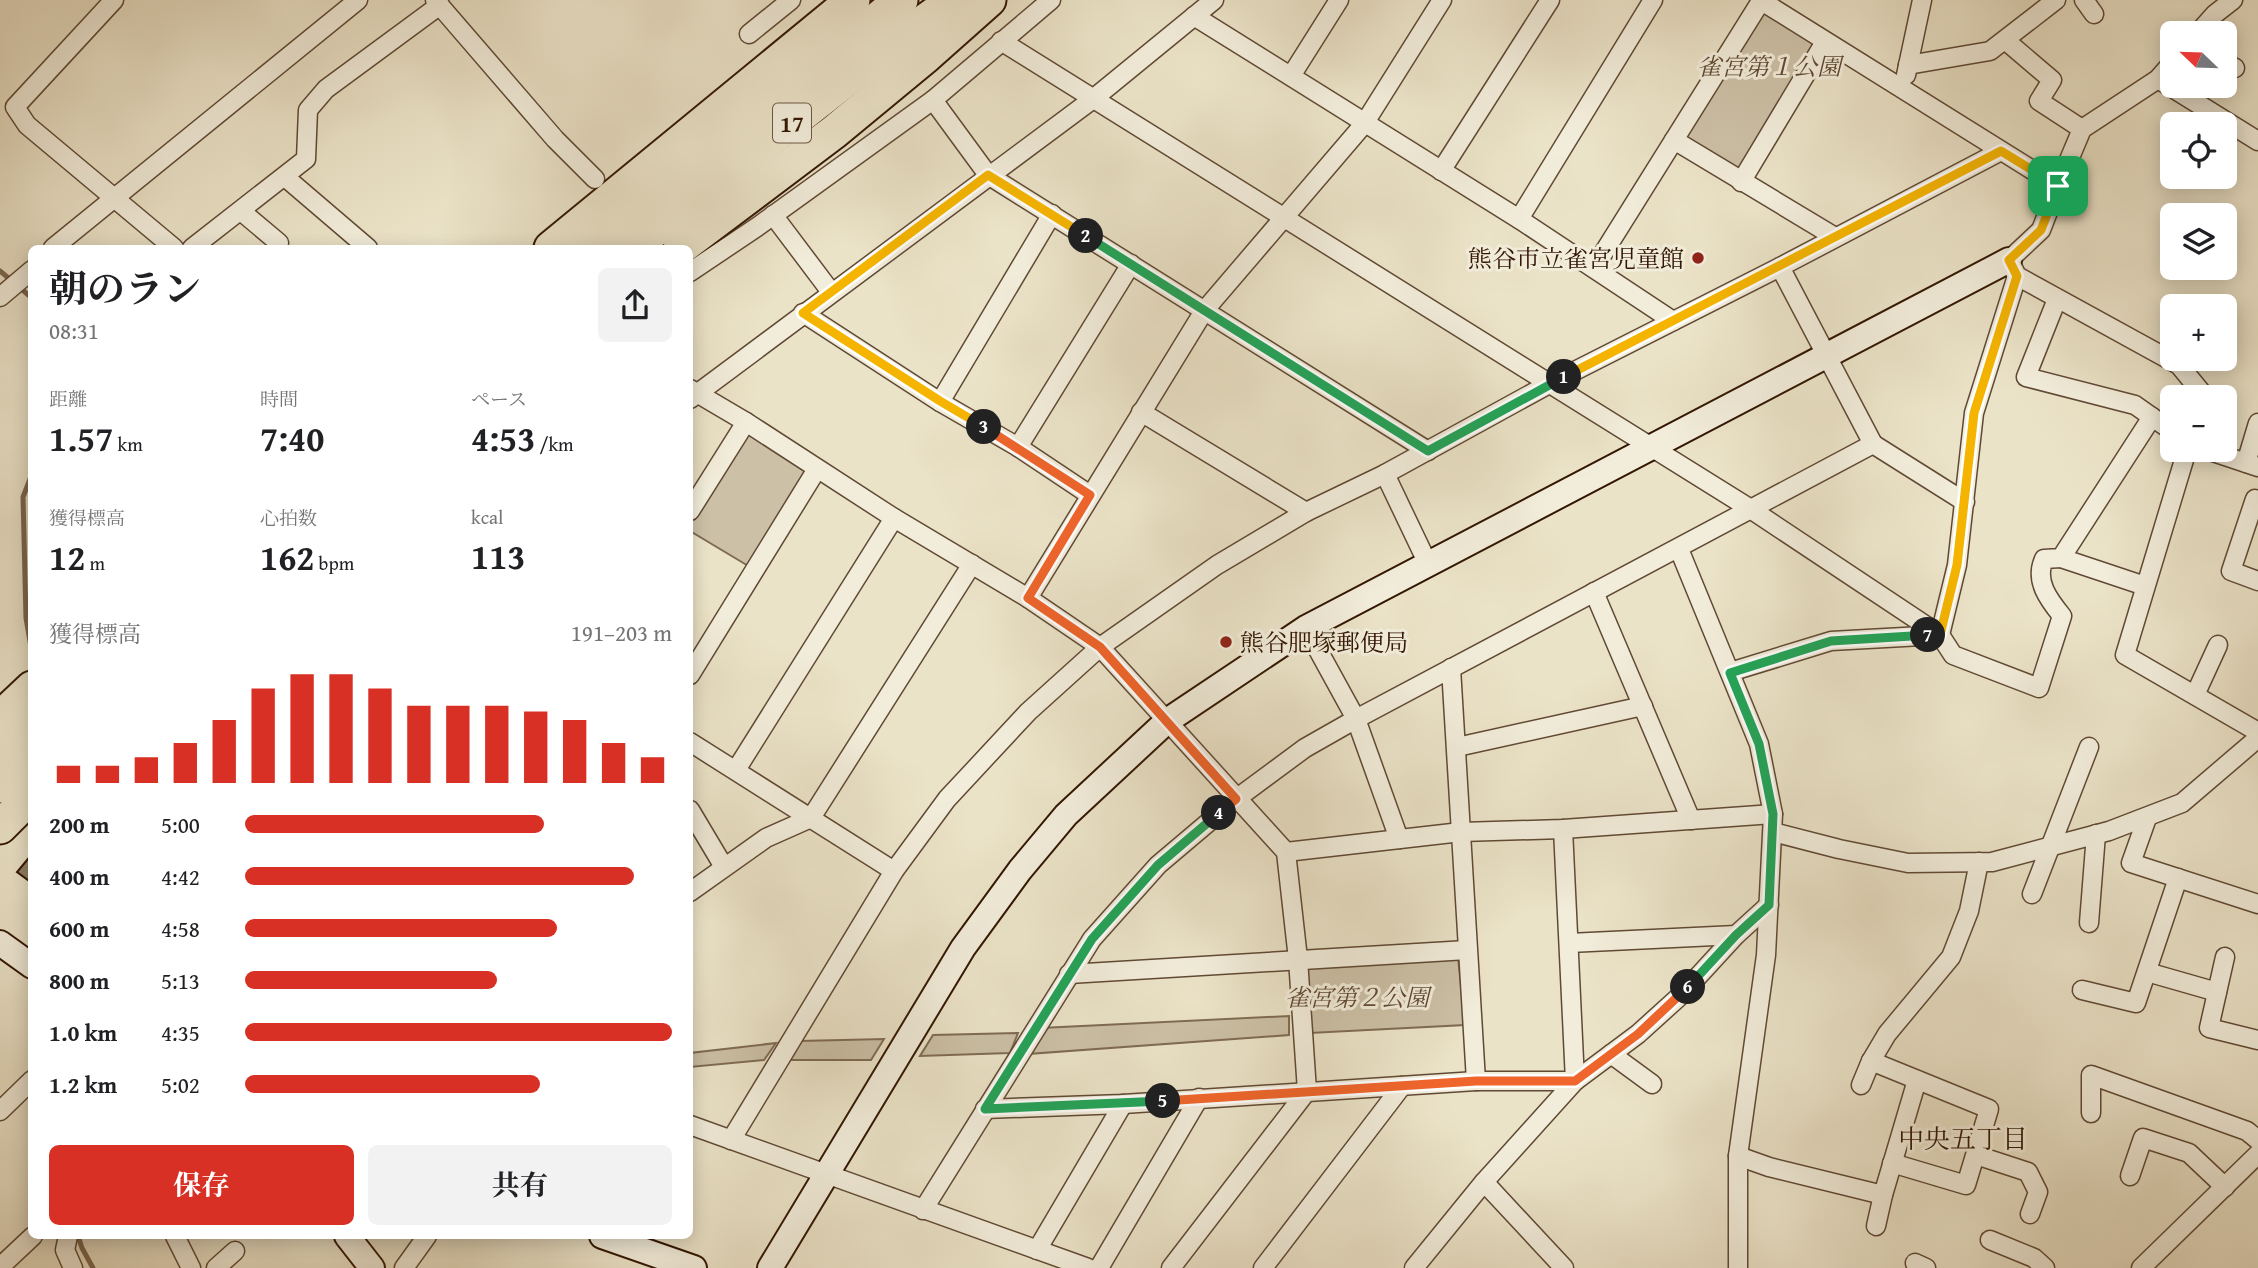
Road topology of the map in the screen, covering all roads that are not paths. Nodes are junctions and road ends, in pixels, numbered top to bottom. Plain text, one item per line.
1 (114, 0) edge
2 (358, 0) edge
3 (791, 0) edge
4 (853, 0) edge
5 (901, 0) edge
6 (954, 0) edge
7 (989, 0) edge
8 (1051, 0) edge
9 (1214, 0) edge
10 (1339, 0) edge
11 (1442, 0) edge
12 (1550, 0) edge
13 (1653, 0) edge
14 (1760, 0) edge
15 (1922, 0) edge
16 (2056, 0) edge
17 (2233, 0) edge
18 (438, 2) edge
19 (1194, 16) junction
20 (2209, 21) edge
21 (748, 34) dead end
22 (2005, 40) junction
23 (1001, 41) junction
24 (1825, 42) junction
25 (1908, 65) junction
26 (1292, 76) junction
27 (2160, 77) edge
28 (2158, 79) junction
29 (1904, 89) junction
30 (1093, 99) junction
31 (933, 100) junction
32 (1364, 124) junction
33 (2082, 129) junction
34 (1674, 140) junction
35 (2258, 141) edge
36 (2001, 151) junction
37 (1441, 171) junction
38 (988, 175) junction
39 (285, 177) junction
40 (595, 179) dead end
41 (1741, 182) junction
42 (2058, 186) junction
43 (115, 198) junction
44 (241, 211) junction
45 (1052, 214) junction
46 (773, 215) junction
47 (1285, 216) junction
48 (1519, 219) junction
49 (1835, 237) junction
50 (279, 243) dead end
51 (58, 245) edge
52 (170, 245) edge
53 (196, 245) edge
54 (364, 245) edge
55 (555, 245) edge
56 (598, 245) edge
57 (636, 245) edge
58 (684, 245) edge
59 (1131, 264) junction
60 (1780, 267) junction
61 (1594, 268) junction
62 (2013, 268) junction
63 (693, 270) edge
64 (27, 278) edge
65 (831, 292) junction
66 (2, 294) edge
67 (2057, 299) junction
68 (1205, 311) junction
69 (803, 313) junction
70 (1673, 321) junction
71 (1828, 356) junction
72 (1549, 384) junction
73 (2195, 385) edge
74 (693, 393) edge
75 (693, 395) edge
76 (940, 401) junction
77 (1141, 412) junction
78 (2152, 416) junction
79 (746, 422) junction
80 (2160, 422) edge
81 (2258, 423) edge
82 (1873, 444) junction
83 (1018, 447) junction
84 (1651, 449) junction
85 (1428, 451) junction
86 (2183, 462) edge
87 (2252, 465) edge
88 (817, 469) junction
89 (1385, 474) junction
90 (1090, 495) junction
91 (2258, 500) edge
92 (1965, 502) junction
93 (693, 506) edge
94 (1749, 509) junction
95 (1306, 512) junction
96 (894, 518) junction
97 (1679, 549) junction
98 (2061, 558) junction
99 (972, 564) junction
100 (1427, 564) junction
101 (2258, 581) edge
102 (2145, 586) junction
103 (1594, 592) junction
104 (1028, 598) junction
105 (1306, 628) junction
106 (1940, 635) junction
107 (2218, 646) dead end
108 (1100, 647) junction
109 (1451, 668) junction
110 (693, 670) edge
111 (1730, 673) junction
112 (2195, 695) junction
113 (28, 702) edge
114 (28, 704) edge
115 (1643, 706) junction
116 (0, 718) edge
117 (1356, 719) junction
118 (1167, 721) junction
119 (2258, 732) edge
120 (2258, 738) edge
121 (693, 745) edge
122 (1457, 747) junction
123 (2090, 747) dead end
124 (0, 751) edge
125 (28, 759) edge
126 (736, 770) junction
127 (0, 786) edge
128 (28, 799) edge
129 (1236, 799) junction
130 (693, 815) edge
131 (811, 818) junction
132 (2147, 818) junction
133 (1691, 820) junction
134 (1773, 823) junction
135 (0, 827) edge
136 (1563, 829) junction
137 (1461, 832) junction
138 (2096, 834) junction
139 (1399, 839) junction
140 (2049, 846) junction
141 (1286, 852) junction
142 (1979, 862) junction
143 (724, 867) junction
144 (894, 871) junction
145 (2178, 878) junction
146 (693, 890) edge
147 (2032, 894) dead end
148 (2258, 904) edge
149 (1769, 905) junction
150 (2089, 923) dead end
151 (1736, 935) junction
152 (0, 943) edge
153 (1569, 943) junction
154 (1468, 950) junction
155 (2225, 957) dead end
156 (1298, 959) junction
157 (28, 963) edge
158 (2147, 972) junction
159 (1069, 974) junction
160 (2082, 989) dead end
161 (2217, 992) junction
162 (2258, 1040) edge
163 (1611, 1054) junction
164 (1871, 1061) junction
165 (1917, 1080) junction
166 (1476, 1081) junction
167 (1575, 1081) junction
168 (28, 1084) edge
169 (1653, 1084) dead end
170 (1861, 1085) dead end
171 (1402, 1086) junction
172 (1307, 1091) junction
173 (1199, 1098) junction
174 (1123, 1104) junction
175 (985, 1109) junction
176 (0, 1111) edge
177 (2091, 1113) dead end
178 (693, 1126) edge
179 (731, 1140) junction
180 (2258, 1140) edge
181 (2258, 1154) edge
182 (1976, 1155) junction
183 (1738, 1156) junction
184 (1892, 1163) junction
185 (825, 1175) junction
186 (2130, 1175) dead end
187 (1484, 1182) junction
188 (2225, 1187) junction
189 (1883, 1195) junction
190 (923, 1210) junction
191 (2030, 1214) dead end
192 (1876, 1226) dead end
193 (30, 1239) edge
194 (67, 1239) edge
195 (176, 1239) edge
196 (349, 1239) edge
197 (425, 1239) edge
198 (611, 1239) edge
199 (1990, 1240) dead end
200 (1037, 1250) junction
201 (235, 1251) dead end
202 (0, 1267) edge
203 (74, 1268) edge
204 (191, 1268) edge
205 (216, 1268) edge
206 (372, 1268) edge
207 (404, 1268) edge
208 (694, 1268) edge
209 (770, 1268) edge
210 (1088, 1268) edge
211 (1099, 1268) edge
212 (1171, 1268) edge
213 (1263, 1268) edge
214 (1414, 1268) edge
215 (1564, 1268) edge
216 (1738, 1268) edge
217 (2045, 1268) edge
218 (2141, 1268) edge

1 - 43 street
2 - 43 street
3 - 21 street
4 - 55 highway, 17
5 - 56 highway, 17
6 - 57 highway, 17
7 - 58 highway, 17
8 - 23 street
9 - 19 street
10 - 26 street
11 - 32 street
12 - 37 street
13 - 48 street
14 - 24 street
14 - 34 street
15 - 25 street
16 - 22 street
17 - 20 street
18 - 39 street
18 - 40 street
19 - 26 street
19 - 30 street
22 - 25 street
22 - 33 street
23 - 30 street
23 - 31 street
24 - 29 street
24 - 41 street
25 - 29 street
26 - 32 street
27 - 28 street
28 - 33 street
28 - 35 street
29 - 36 street
30 - 38 street
30 - 47 street
31 - 38 street
31 - 46 street
32 - 37 street
32 - 47 street
33 - 42 street
34 - 41 street
34 - 61 street
36 - 42 street
36 - 49 street
37 - 48 street
38 - 45 street
38 - 65 street
39 - 44 street
39 - 54 street
41 - 49 street
42 - 62 street
43 - 51 street
43 - 52 street
44 - 50 street
44 - 53 street
45 - 59 street
45 - 76 street
46 - 63 street
46 - 65 street
47 - 68 street
47 - 72 street
48 - 61 street
49 - 60 street
59 - 68 street
59 - 83 street
60 - 70 street
60 - 71 street
61 - 70 street
62 - 67 street
62 - 71 street
62 - 92 street
64 - 66 street
65 - 69 street
67 - 73 street
67 - 78 street
68 - 77 street
68 - 85 street
69 - 74 street
69 - 76 street
70 - 72 street
71 - 82 street
71 - 84 street
72 - 84 street
72 - 85 street
75 - 79 street
76 - 83 street
77 - 90 street
77 - 95 street
78 - 80 street
78 - 98 street
79 - 88 street
79 - 93 street
81 - 87 street
82 - 92 street
82 - 94 street
83 - 90 street
84 - 94 street
84 - 100 street
85 - 89 street
86 - 102 street
88 - 96 street
88 - 110 street
89 - 95 street
89 - 100 street
90 - 104 street
91 - 101 street
92 - 106 street
94 - 97 street
94 - 106 street
95 - 108 street
96 - 99 street
96 - 126 street
97 - 103 street
97 - 111 street
98 - 102 street
98 - 106 street
99 - 104 street
99 - 131 street
100 - 105 street
102 - 112 street
103 - 109 street
103 - 115 street
104 - 108 street
105 - 117 street
105 - 118 street
106 - 111 street
107 - 112 street
108 - 118 street
108 - 144 street
109 - 117 street
109 - 122 street
111 - 134 street
112 - 119 street
113 - 116 highway
114 - 124 highway
115 - 122 street
115 - 133 street
117 - 129 street
117 - 139 street
118 - 129 street
118 - 185 street
120 - 132 street
121 - 126 street
122 - 137 street
123 - 140 street
125 - 127 highway
126 - 131 street
128 - 135 highway
129 - 141 street
129 - 159 street
130 - 143 street
131 - 143 street
131 - 144 street
132 - 138 street
132 - 145 street
133 - 134 street
133 - 136 street
134 - 142 street
134 - 149 street
136 - 137 street
136 - 153 street
137 - 139 street
137 - 154 street
138 - 140 street
138 - 150 street
139 - 141 street
140 - 142 street
140 - 147 street
141 - 156 street
142 - 164 street
143 - 146 street
144 - 179 street
145 - 148 street
145 - 158 street
149 - 151 street
149 - 183 street
151 - 153 street
151 - 163 street
152 - 157 street
153 - 167 street
154 - 156 street
154 - 166 street
155 - 161 street
156 - 159 street
156 - 172 street
158 - 160 street
158 - 161 street
159 - 175 street
161 - 162 street
163 - 167 street
163 - 169 street
164 - 165 street
164 - 170 street
165 - 182 street
165 - 184 street
166 - 167 street
166 - 171 street
167 - 187 street
168 - 176 street
171 - 172 street
171 - 213 street
172 - 173 street
172 - 212 street
173 - 174 street
173 - 211 street
174 - 175 street
174 - 200 street
175 - 190 street
177 - 180 street
178 - 179 street
179 - 185 street
181 - 188 street
182 - 184 street
182 - 191 street
183 - 189 street
183 - 216 street
184 - 189 street
185 - 190 street
185 - 209 street
186 - 188 street
187 - 214 street
187 - 215 street
188 - 218 street
189 - 192 street
190 - 200 street
193 - 202 street
194 - 203 street
195 - 204 street
196 - 206 street
197 - 207 street
198 - 208 street
199 - 217 street
200 - 210 street
201 - 205 street

